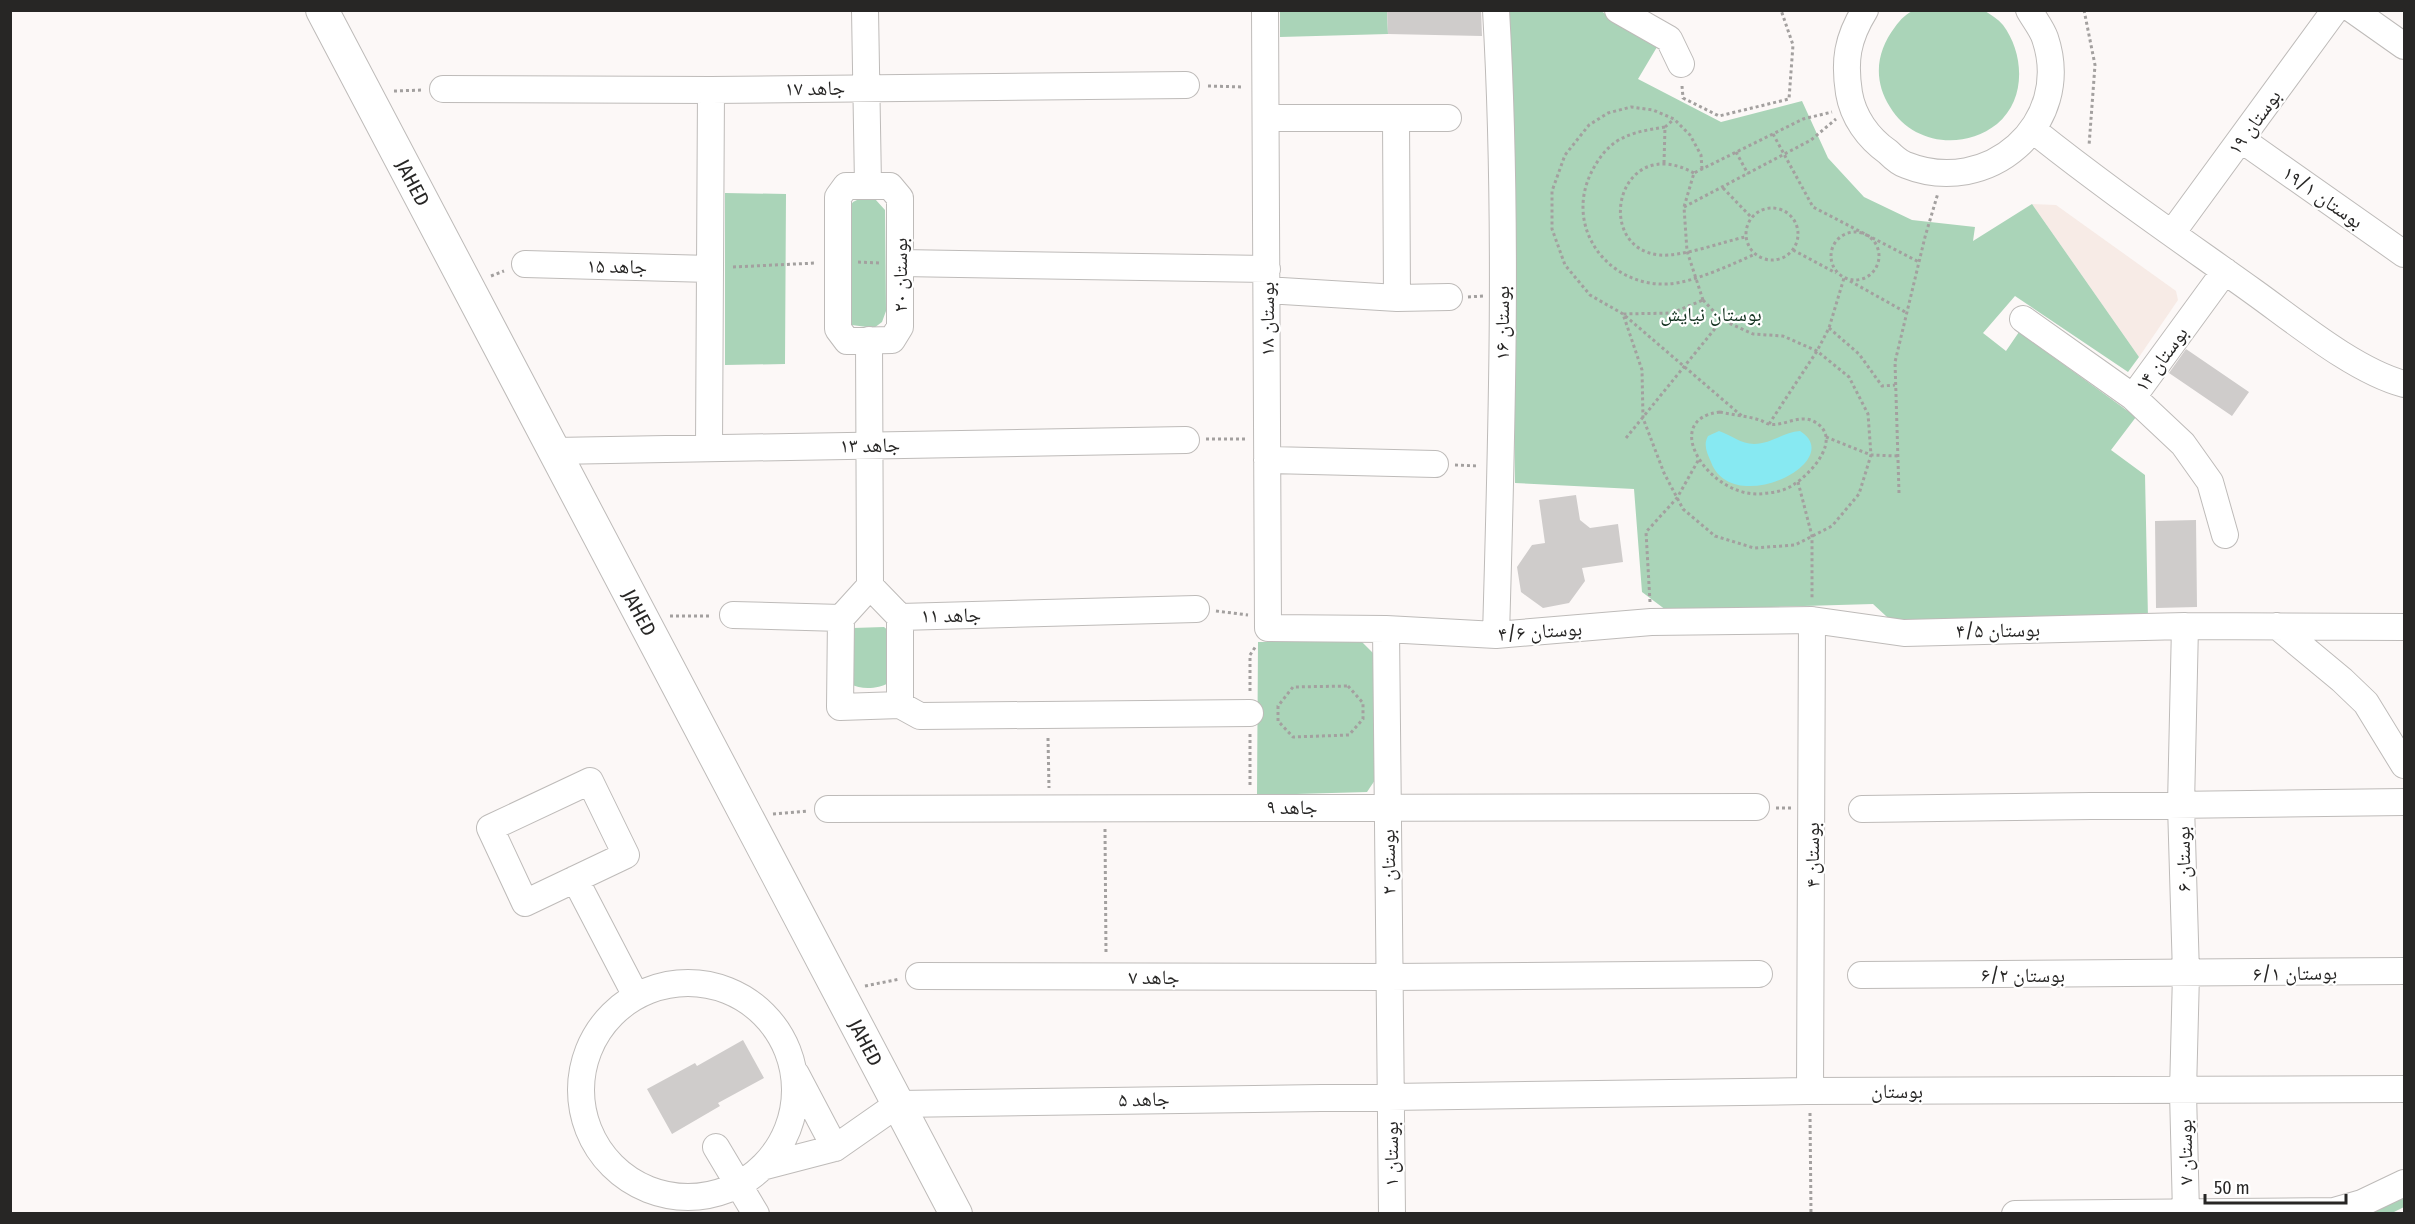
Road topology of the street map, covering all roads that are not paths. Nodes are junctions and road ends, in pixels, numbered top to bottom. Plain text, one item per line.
1 (322, 10) edge
2 (865, 10) edge
3 (1265, 10) edge
4 (1496, 10) edge
5 (1618, 10) edge
6 (2029, 10) edge
7 (2336, 10) edge
8 (2353, 10) edge
9 (1864, 11) edge
10 (2404, 46) edge
11 (1682, 64) road end
12 (1186, 86) road end
13 (866, 88) junction
14 (443, 89) road end
15 (711, 90) junction
16 (1266, 118) junction
17 (1396, 118) junction
18 (1448, 118) dead end
19 (2033, 130) junction
20 (2242, 140) junction
21 (868, 185) junction
22 (2172, 233) junction
23 (2404, 254) edge
24 (901, 263) junction
25 (525, 264) road end
26 (710, 269) junction
27 (2225, 271) junction
28 (1267, 280) junction
29 (1397, 297) junction
30 (1449, 297) road end
31 (2023, 320) dead end
32 (869, 340) junction
33 (2404, 384) edge
34 (2133, 397) junction
35 (1186, 440) road end
36 (869, 444) junction
37 (709, 447) junction
38 (1267, 449) junction
39 (554, 451) junction
40 (1436, 464) road end
41 (2225, 535) dead end
42 (870, 586) junction
43 (1196, 609) road end
44 (733, 615) road end
45 (900, 616) junction
46 (840, 618) junction
47 (1812, 620) junction
48 (1268, 622) joint
49 (2185, 626) junction
50 (2277, 626) junction
51 (2404, 627) edge
52 (1386, 629) junction
53 (1496, 636) junction
54 (900, 705) junction
55 (1250, 713) dead end
56 (2404, 765) edge
57 (2404, 802) edge
58 (2181, 805) junction
59 (1388, 807) junction
60 (1756, 807) dead end
61 (828, 809) road end
62 (1862, 809) dead end
63 (575, 879) junction
64 (2404, 971) edge
65 (1760, 974) dead end
66 (2186, 974) junction
67 (1861, 975) dead end
68 (919, 976) road end
69 (1389, 977) junction
70 (636, 996) junction
71 (793, 1068) junction
72 (2404, 1089) edge
73 (1810, 1091) junction
74 (2183, 1092) junction
75 (1390, 1095) junction
76 (898, 1104) junction
77 (716, 1147) dead end
78 (835, 1148) junction
79 (762, 1167) junction
80 (740, 1183) junction
81 (2404, 1183) edge
82 (2030, 1213) edge
83 (2186, 1213) edge
84 (756, 1214) edge
85 (956, 1214) edge
86 (1392, 1214) edge
87 (2015, 1214) edge

1 - 39 main road, JAHED
2 - 13 street
3 - 16 street, بوستان ۱۸
4 - 53 street, بوستان ۱۶
5 - 11 street
6 - 19 street
7 - 20 street, بوستان ۱۹
8 - 10 street
9 - 19 street
12 - 13 street, جاهد ۱۷
13 - 15 street, جاهد ۱۷
13 - 21 street
14 - 15 street, جاهد ۱۷
15 - 26 street
16 - 17 street
16 - 28 street, بوستان ۱۸
17 - 18 street
17 - 29 street
19 - 22 street
20 - 22 street, بوستان ۱۹
20 - 23 street, بوستان ۱۹/۱
21 - 24 street, بوستان ۲۰
21 - 32 street, بوستان ۲۰
22 - 27 street
24 - 28 street
24 - 32 street, بوستان ۲۰
25 - 26 street, جاهد ۱۵
26 - 37 street
27 - 33 street
27 - 34 street, بوستان ۱۴
28 - 29 street
28 - 38 street, بوستان ۱۸
29 - 30 street
31 - 34 street
32 - 36 street
34 - 41 street, بوستان ۱۴
35 - 36 street, جاهد ۱۳
36 - 37 street, جاهد ۱۳
36 - 42 street
37 - 39 street, جاهد ۱۳
38 - 40 street
38 - 48 street, بوستان ۱۸
39 - 76 main road, JAHED
42 - 45 street, جاهد ۱۱
42 - 46 street
43 - 45 street, جاهد ۱۱
44 - 46 street
45 - 54 street
46 - 54 street
47 - 49 street, بوستان ۴/۵
47 - 53 street, بوستان ۴/۶
47 - 73 street, بوستان ۴
48 - 52 street, بوستان ۴/۶
49 - 50 street, بوستان ۴/۵
49 - 58 street, بوستان ۶
50 - 51 street, بوستان ۴/۵
50 - 56 street
52 - 53 street, بوستان ۴/۶
52 - 59 street, بوستان ۲
54 - 55 street
57 - 58 street
58 - 62 street
58 - 66 street, بوستان ۶
59 - 60 street, جاهد ۹
59 - 61 street, جاهد ۹
59 - 69 street, بوستان ۲
63 - 63 street
63 - 70 street
64 - 66 street, بوستان ۶/۱
65 - 69 street, جاهد ۷
66 - 67 street, بوستان ۶/۲
66 - 74 street, بوستان ۶
68 - 69 street, جاهد ۷
69 - 75 street, بوستان ۲
70 - 71 street
70 - 80 street
71 - 78 street
71 - 79 street
72 - 74 street, بوستان
73 - 74 street, بوستان
73 - 75 street, بوستان
74 - 83 street, بوستان ۷
75 - 76 street, جاهد ۵
75 - 86 street, بوستان ۱
76 - 78 street
76 - 85 main road, JAHED
77 - 80 street
78 - 79 street
79 - 80 street
80 - 84 street
81 - 83 street
82 - 83 street
82 - 87 street

